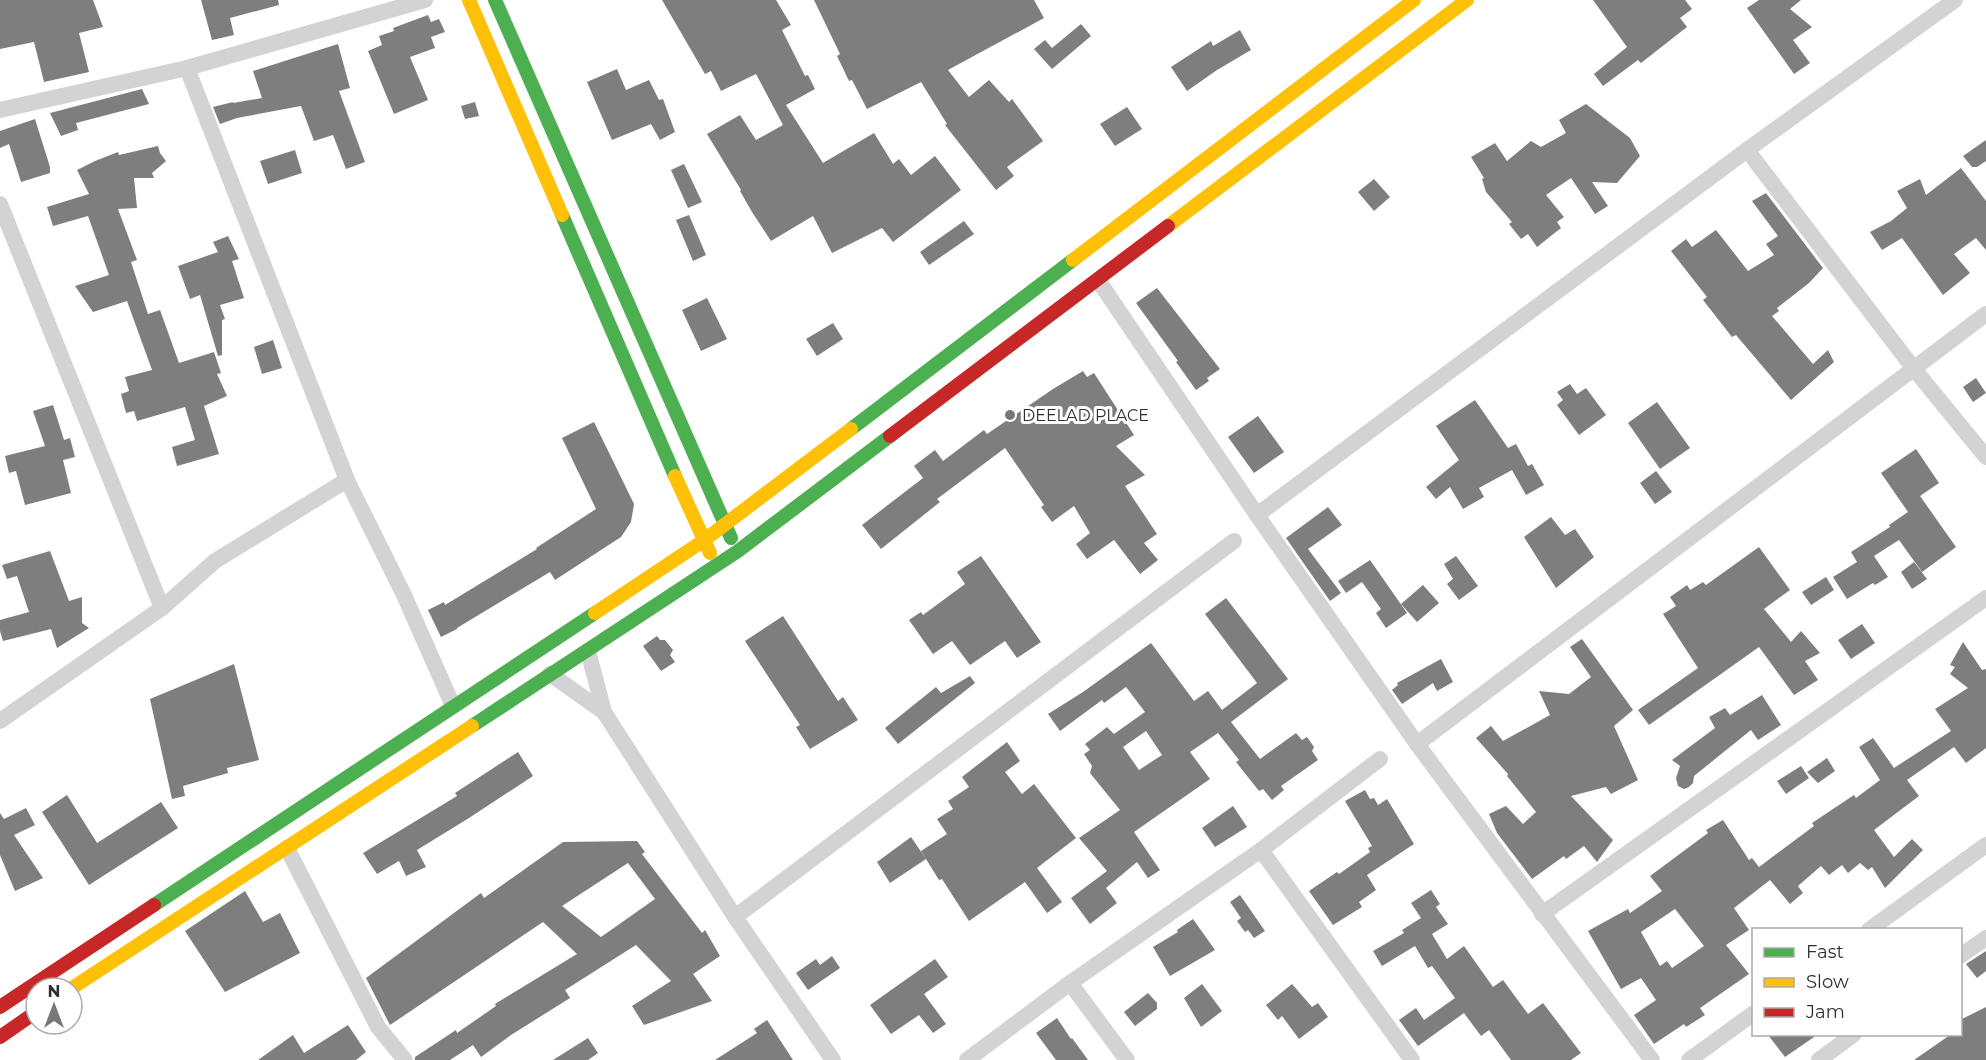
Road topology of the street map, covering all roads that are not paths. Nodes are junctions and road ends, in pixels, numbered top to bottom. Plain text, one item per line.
1 (425, 0) edge
2 (469, 0) edge
3 (495, 0) edge
4 (1414, 0) edge
5 (1467, 0) edge
6 (1955, 0) edge
7 (187, 68) junction
8 (0, 110) edge
9 (1748, 150) junction
10 (0, 204) edge
11 (1098, 280) junction
12 (1986, 314) edge
13 (1914, 369) junction
14 (1986, 457) edge
15 (347, 480) junction
16 (1257, 515) junction
17 (724, 526) junction
18 (703, 541) junction
19 (1234, 541) dead end
20 (738, 551) junction
21 (717, 565) junction
22 (1986, 598) edge
23 (162, 608) junction
24 (588, 651) junction
25 (550, 674) junction
26 (453, 706) junction
27 (604, 712) junction
28 (0, 721) edge
29 (1417, 744) junction
30 (1380, 759) dead end
31 (1986, 845) edge
32 (287, 848) junction
33 (1262, 850) junction
34 (1542, 914) junction
35 (735, 917) junction
36 (1872, 928) edge
37 (1986, 938) edge
38 (1962, 955) edge
39 (84, 980) edge
40 (1070, 983) junction
41 (0, 1007) edge
42 (1752, 1014) edge
43 (24, 1020) edge
44 (1853, 1036) edge
45 (0, 1037) edge
46 (405, 1060) edge
47 (833, 1060) edge
48 (967, 1060) edge
49 (1127, 1060) edge
50 (1412, 1060) edge
51 (1652, 1060) edge
52 (1689, 1060) edge
53 (1819, 1060) edge

1 - 7 street
2 - 18 main road
3 - 17 main road
4 - 17 main road
5 - 11 main road
6 - 9 street
7 - 8 street
7 - 15 street
9 - 13 street
9 - 16 street
10 - 23 street
11 - 16 street
11 - 20 main road
12 - 13 street
13 - 14 street
13 - 29 street
15 - 23 street
15 - 26 street
16 - 29 street
17 - 18 main road
17 - 20 main road
18 - 21 main road
18 - 26 main road
19 - 35 street
20 - 21 main road
21 - 24 main road
22 - 34 street
23 - 28 street
24 - 25 main road
24 - 27 street
25 - 27 street
25 - 32 main road
26 - 41 main road
27 - 35 street
29 - 34 street
30 - 33 street
31 - 36 street
32 - 39 main road
32 - 46 street
33 - 40 street
33 - 50 street
34 - 51 street
35 - 47 street
37 - 38 street
40 - 48 street
40 - 49 street
42 - 52 street
43 - 45 main road
44 - 53 street

